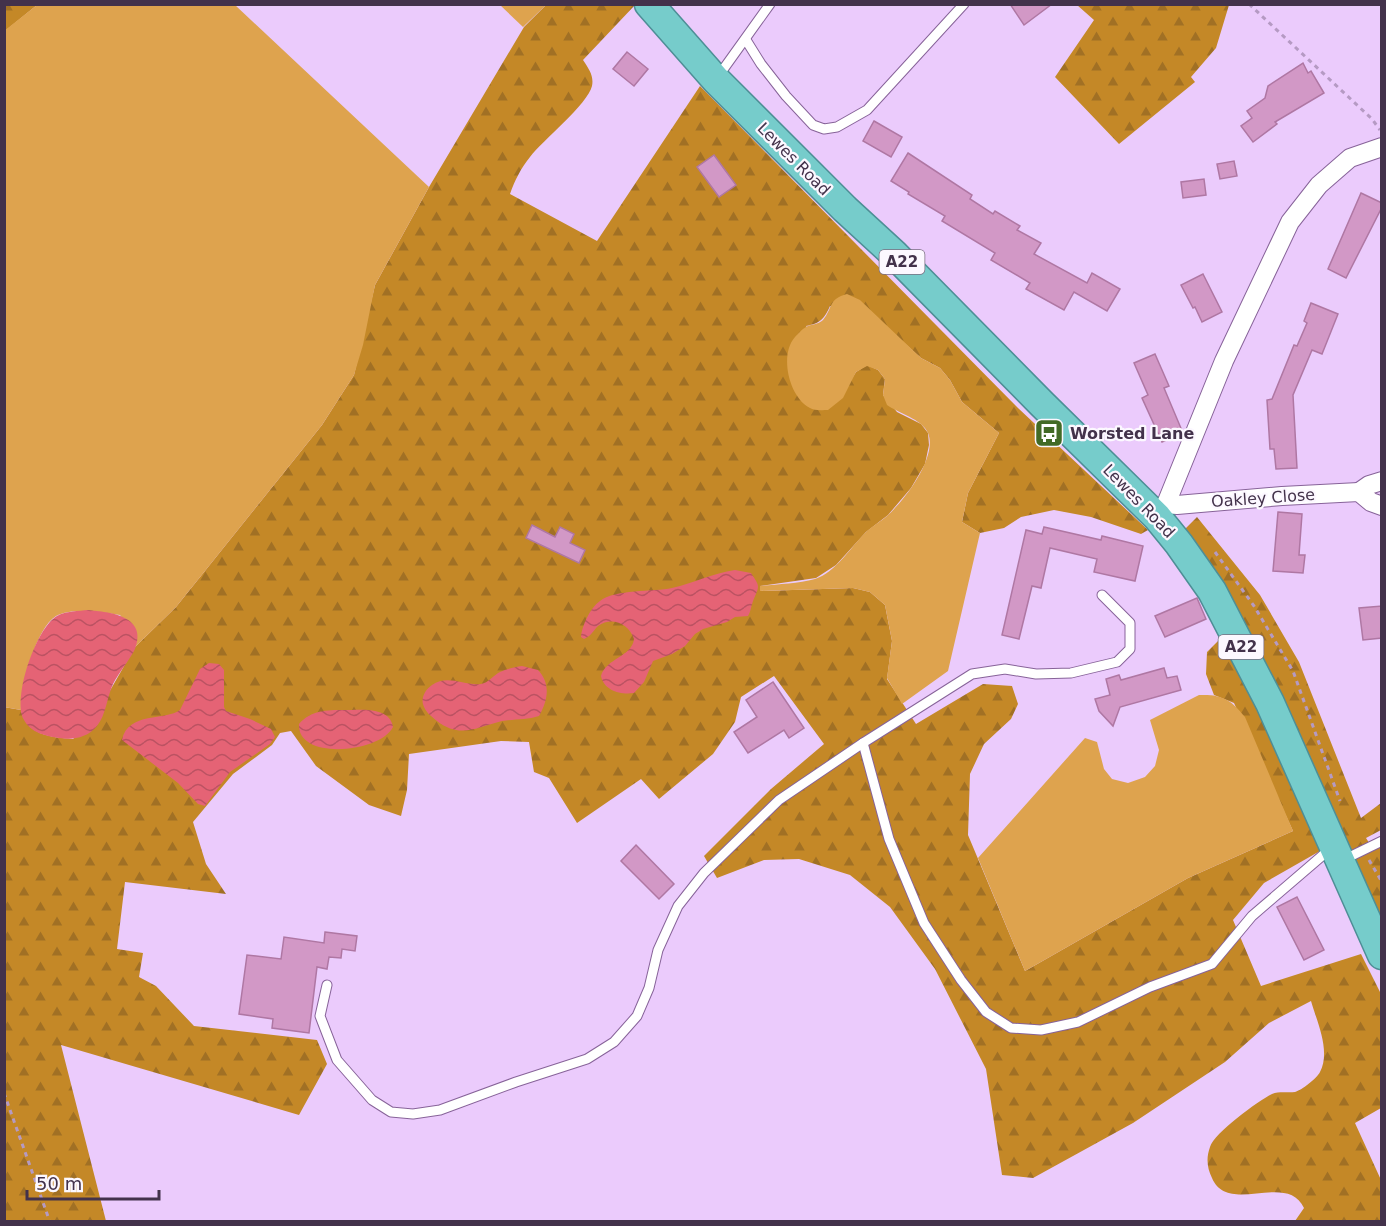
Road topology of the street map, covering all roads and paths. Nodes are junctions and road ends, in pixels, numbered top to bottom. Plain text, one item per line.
1 (648, 4) edge
2 (770, 4) edge
3 (964, 4) edge
4 (1249, 4) edge
5 (746, 40) junction
6 (716, 80) junction
7 (1382, 132) edge
8 (1382, 147) edge
9 (1382, 481) edge
10 (1359, 492) junction
11 (1382, 506) edge
12 (1162, 511) junction
13 (1210, 546) dead end
14 (1102, 595) dead end
15 (863, 742) junction
16 (1342, 806) dead end
17 (1382, 841) edge
18 (1335, 855) junction
19 (1374, 870) dead end
20 (1382, 882) edge
21 (1382, 955) edge
22 (327, 985) dead end
23 (4, 1093) edge
24 (50, 1221) edge

1 - 6 highway, Lewes Road / A22
2 - 5 lane
3 - 5 lane
4 - 7 path
5 - 6 lane
6 - 12 highway, Lewes Road / A22
8 - 12 street
9 - 10 street, Oakley Close
10 - 11 street
10 - 12 street, Oakley Close
12 - 18 highway, Lewes Road / A22
13 - 16 path
14 - 15 lane
15 - 18 lane
15 - 22 lane
17 - 18 lane
18 - 21 highway, Lewes Road / A22
19 - 20 path
23 - 24 path

